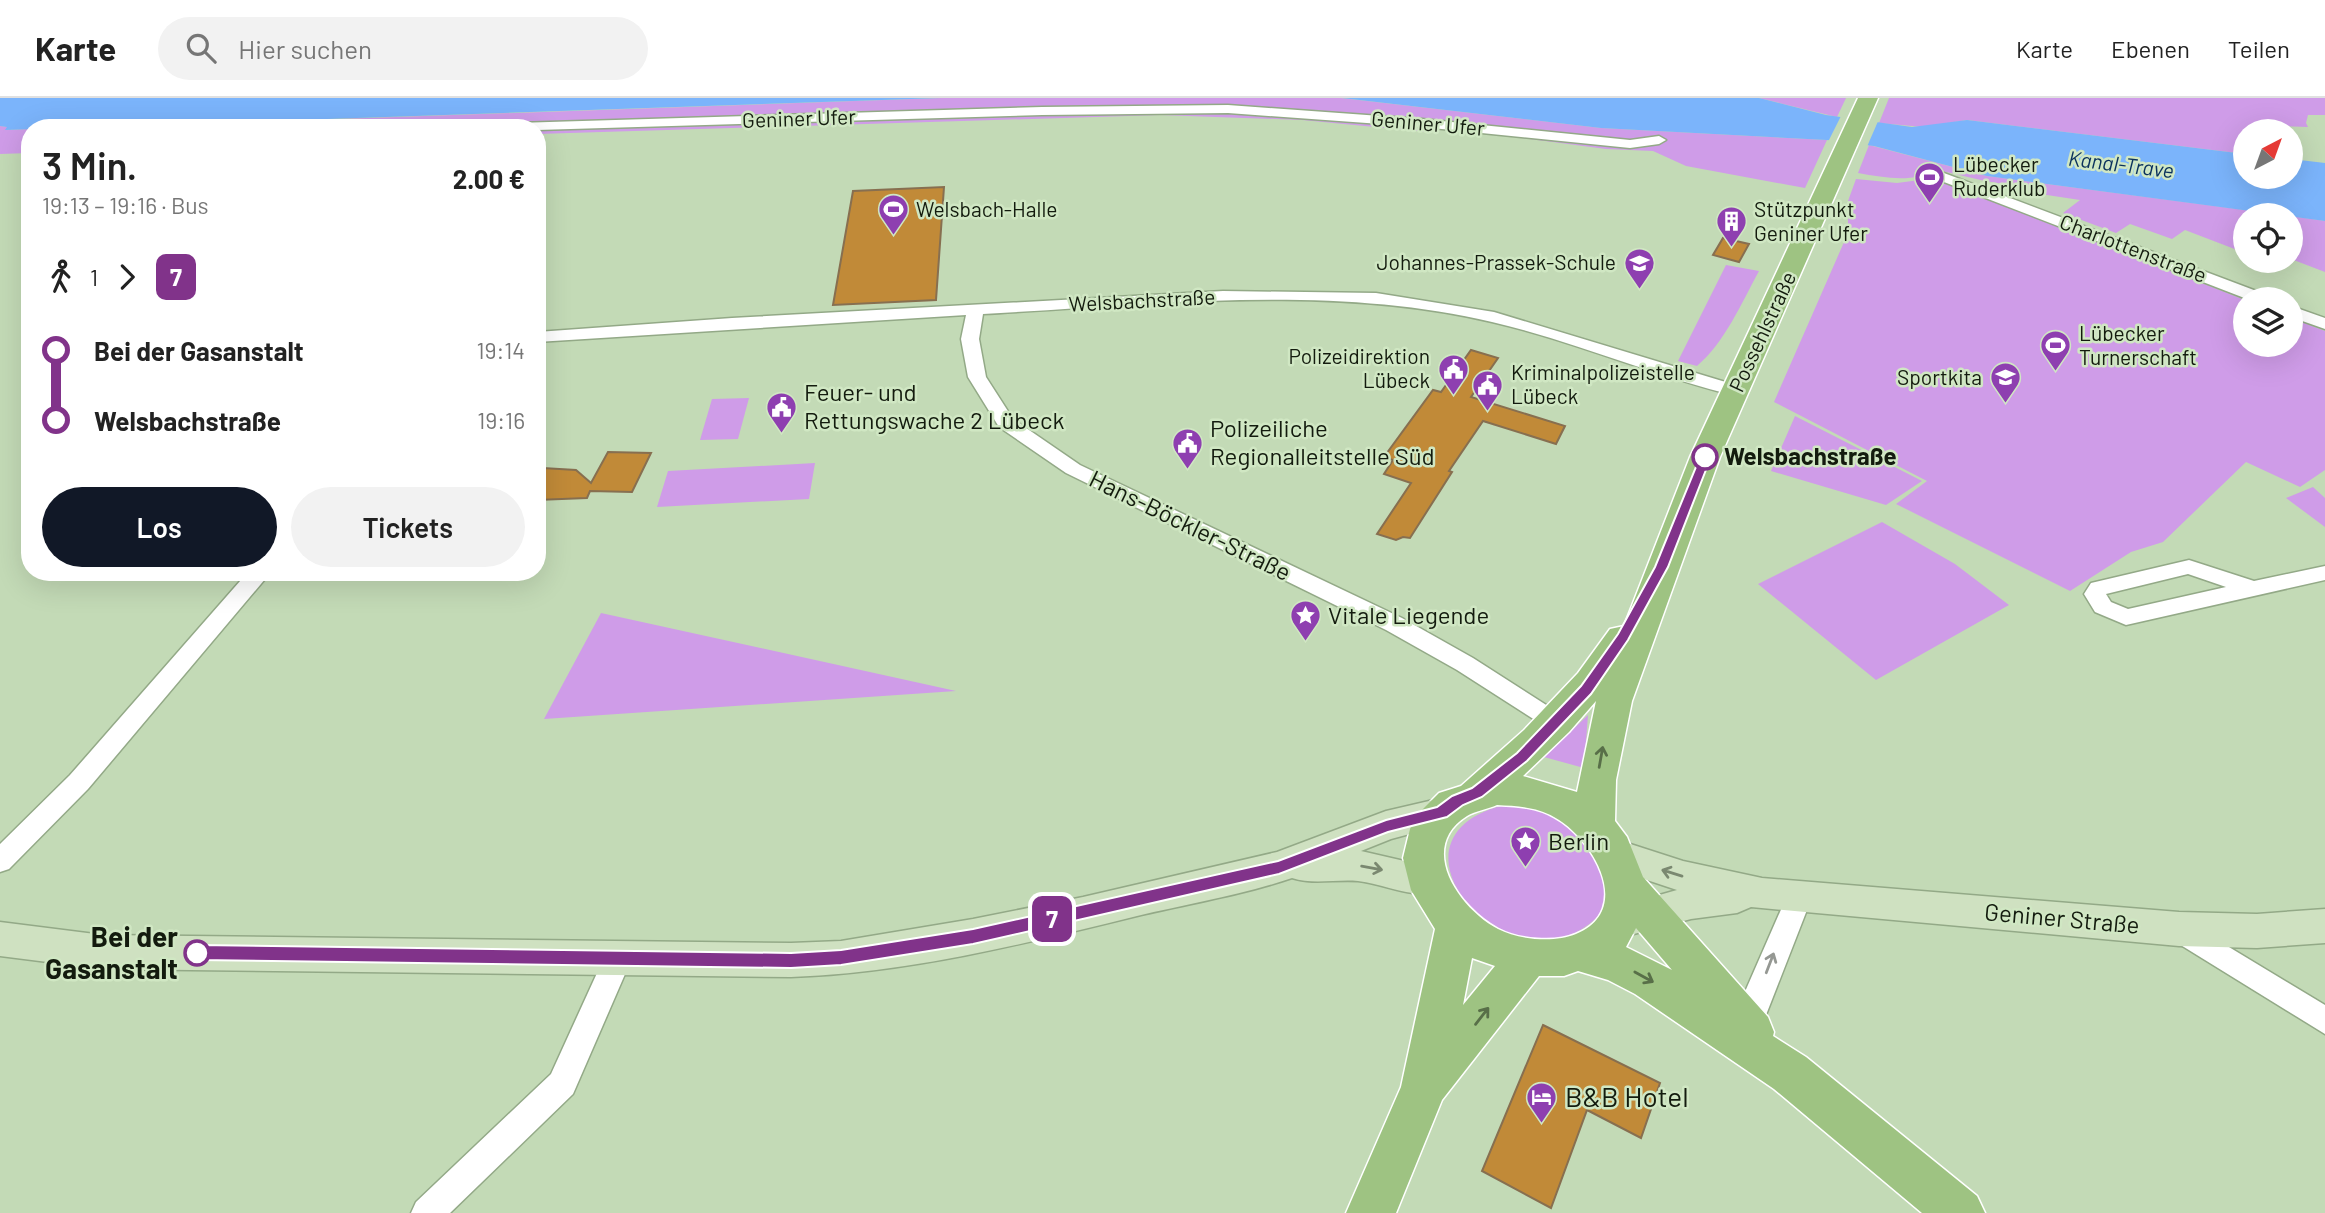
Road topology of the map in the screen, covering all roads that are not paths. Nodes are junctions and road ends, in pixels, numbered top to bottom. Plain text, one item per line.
1 (1865, 105) edge
2 (546, 126) edge
3 (1659, 140) dead end
4 (1936, 174) dead end
5 (1966, 184) joint
6 (2233, 288) edge
7 (975, 311) junction
8 (2303, 316) edge
9 (2325, 324) edge
10 (546, 336) edge
11 (1736, 391) junction
12 (1662, 567) junction
13 (2325, 573) edge
14 (252, 581) edge
15 (2254, 589) junction
16 (1557, 723) junction
17 (1477, 793) junction
18 (1442, 812) junction
19 (0, 861) edge
20 (1279, 867) junction
21 (1426, 880) junction
22 (1622, 880) junction
23 (1762, 894) junction
24 (1798, 897) junction
25 (1457, 926) junction
26 (2325, 926) edge
27 (2179, 929) junction
28 (0, 939) edge
29 (1580, 953) junction
30 (1528, 957) junction
31 (618, 958) junction
32 (2325, 1021) edge
33 (1748, 1028) junction
34 (1790, 1073) junction
35 (1424, 1088) junction
36 (1956, 1212) edge
37 (427, 1213) edge
38 (1371, 1213) edge

1 - 11 main road, Possehlstraße
2 - 3 street, Geniner Ufer
4 - 5 street
5 - 6 street, Charlottenstraße
7 - 10 street, Welsbachstraße
7 - 11 street, Welsbachstraße
7 - 16 street, Hans-Böckler-Straße
8 - 9 street
11 - 12 main road, Possehlstraße
12 - 16 main road, Possehlstraße
22 -> 12 main road, Possehlstraße
13 - 15 street
14 - 19 street
15 - 15 street
16 - 17 main road, Possehlstraße
17 - 18 main road
17 - 22 main road
18 - 20 main road
18 - 21 main road
20 -> 21 main road
20 - 31 main road
21 - 25 main road
23 -> 22 main road, Geniner Straße
22 - 23 main road, Geniner Straße
22 - 29 main road
22 - 33 main road
23 - 24 main road, Geniner Straße
24 - 27 main road, Geniner Straße
33 -> 24 street
25 - 30 main road
25 - 35 main road
26 - 27 main road, Geniner Straße
27 - 32 street
28 - 31 main road
29 - 30 main road
29 -> 34 main road
35 -> 30 main road
31 - 37 street
33 - 34 main road
34 - 36 main road
35 - 38 main road

